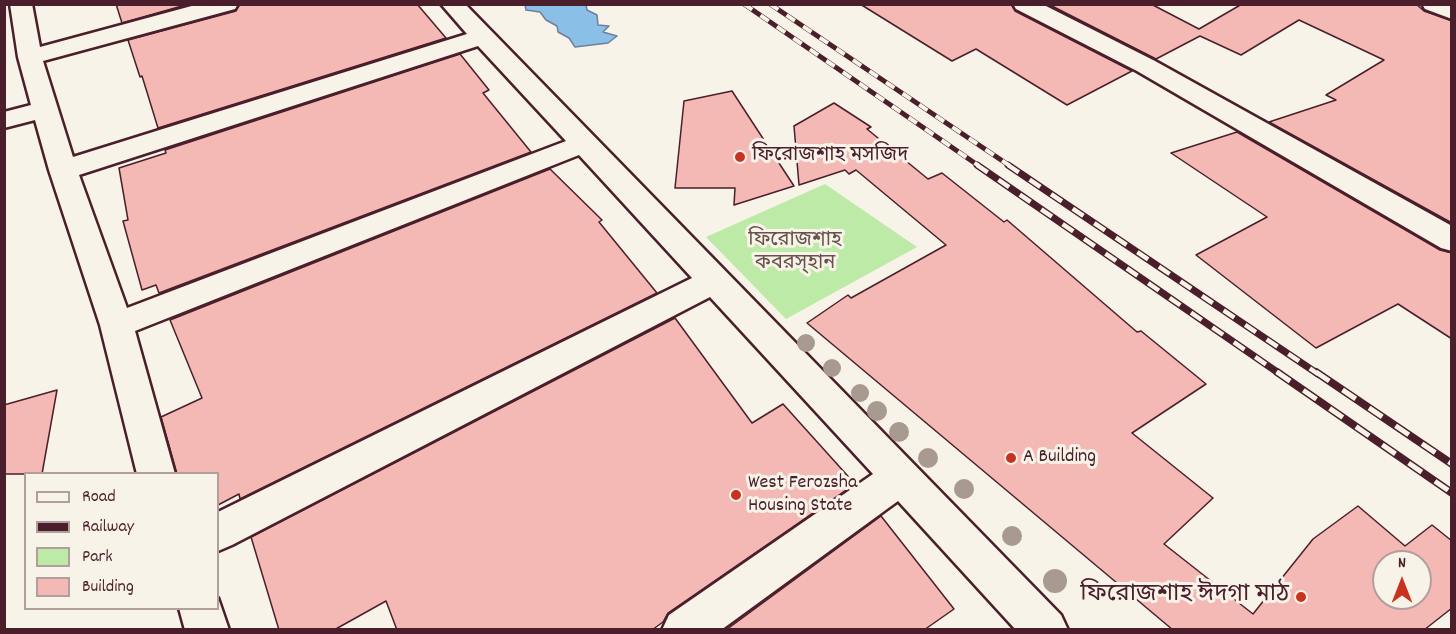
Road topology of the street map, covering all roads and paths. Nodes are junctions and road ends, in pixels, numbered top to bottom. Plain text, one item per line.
1 (21, 4) edge
2 (227, 4) edge
3 (452, 4) edge
4 (1024, 4) edge
5 (1433, 4) edge
6 (1452, 12) edge
7 (484, 36) junction
8 (21, 46) edge
9 (45, 108) junction
10 (4, 120) edge
11 (583, 144) junction
12 (63, 170) junction
13 (1452, 240) edge
14 (715, 280) junction
15 (117, 326) junction
16 (155, 472) edge
17 (902, 476) junction
18 (219, 531) edge
19 (200, 610) edge
20 (207, 630) edge
21 (684, 630) edge
22 (1046, 630) edge

1 - 8 street
2 - 8 street
3 - 7 street
4 - 13 street
5 - 6 street
7 - 11 street
7 - 12 street
8 - 9 street
9 - 10 street
9 - 12 street
11 - 14 street
11 - 15 street
12 - 15 street
14 - 17 street
14 - 18 street
15 - 16 street
17 - 21 street
17 - 22 street
19 - 20 street

